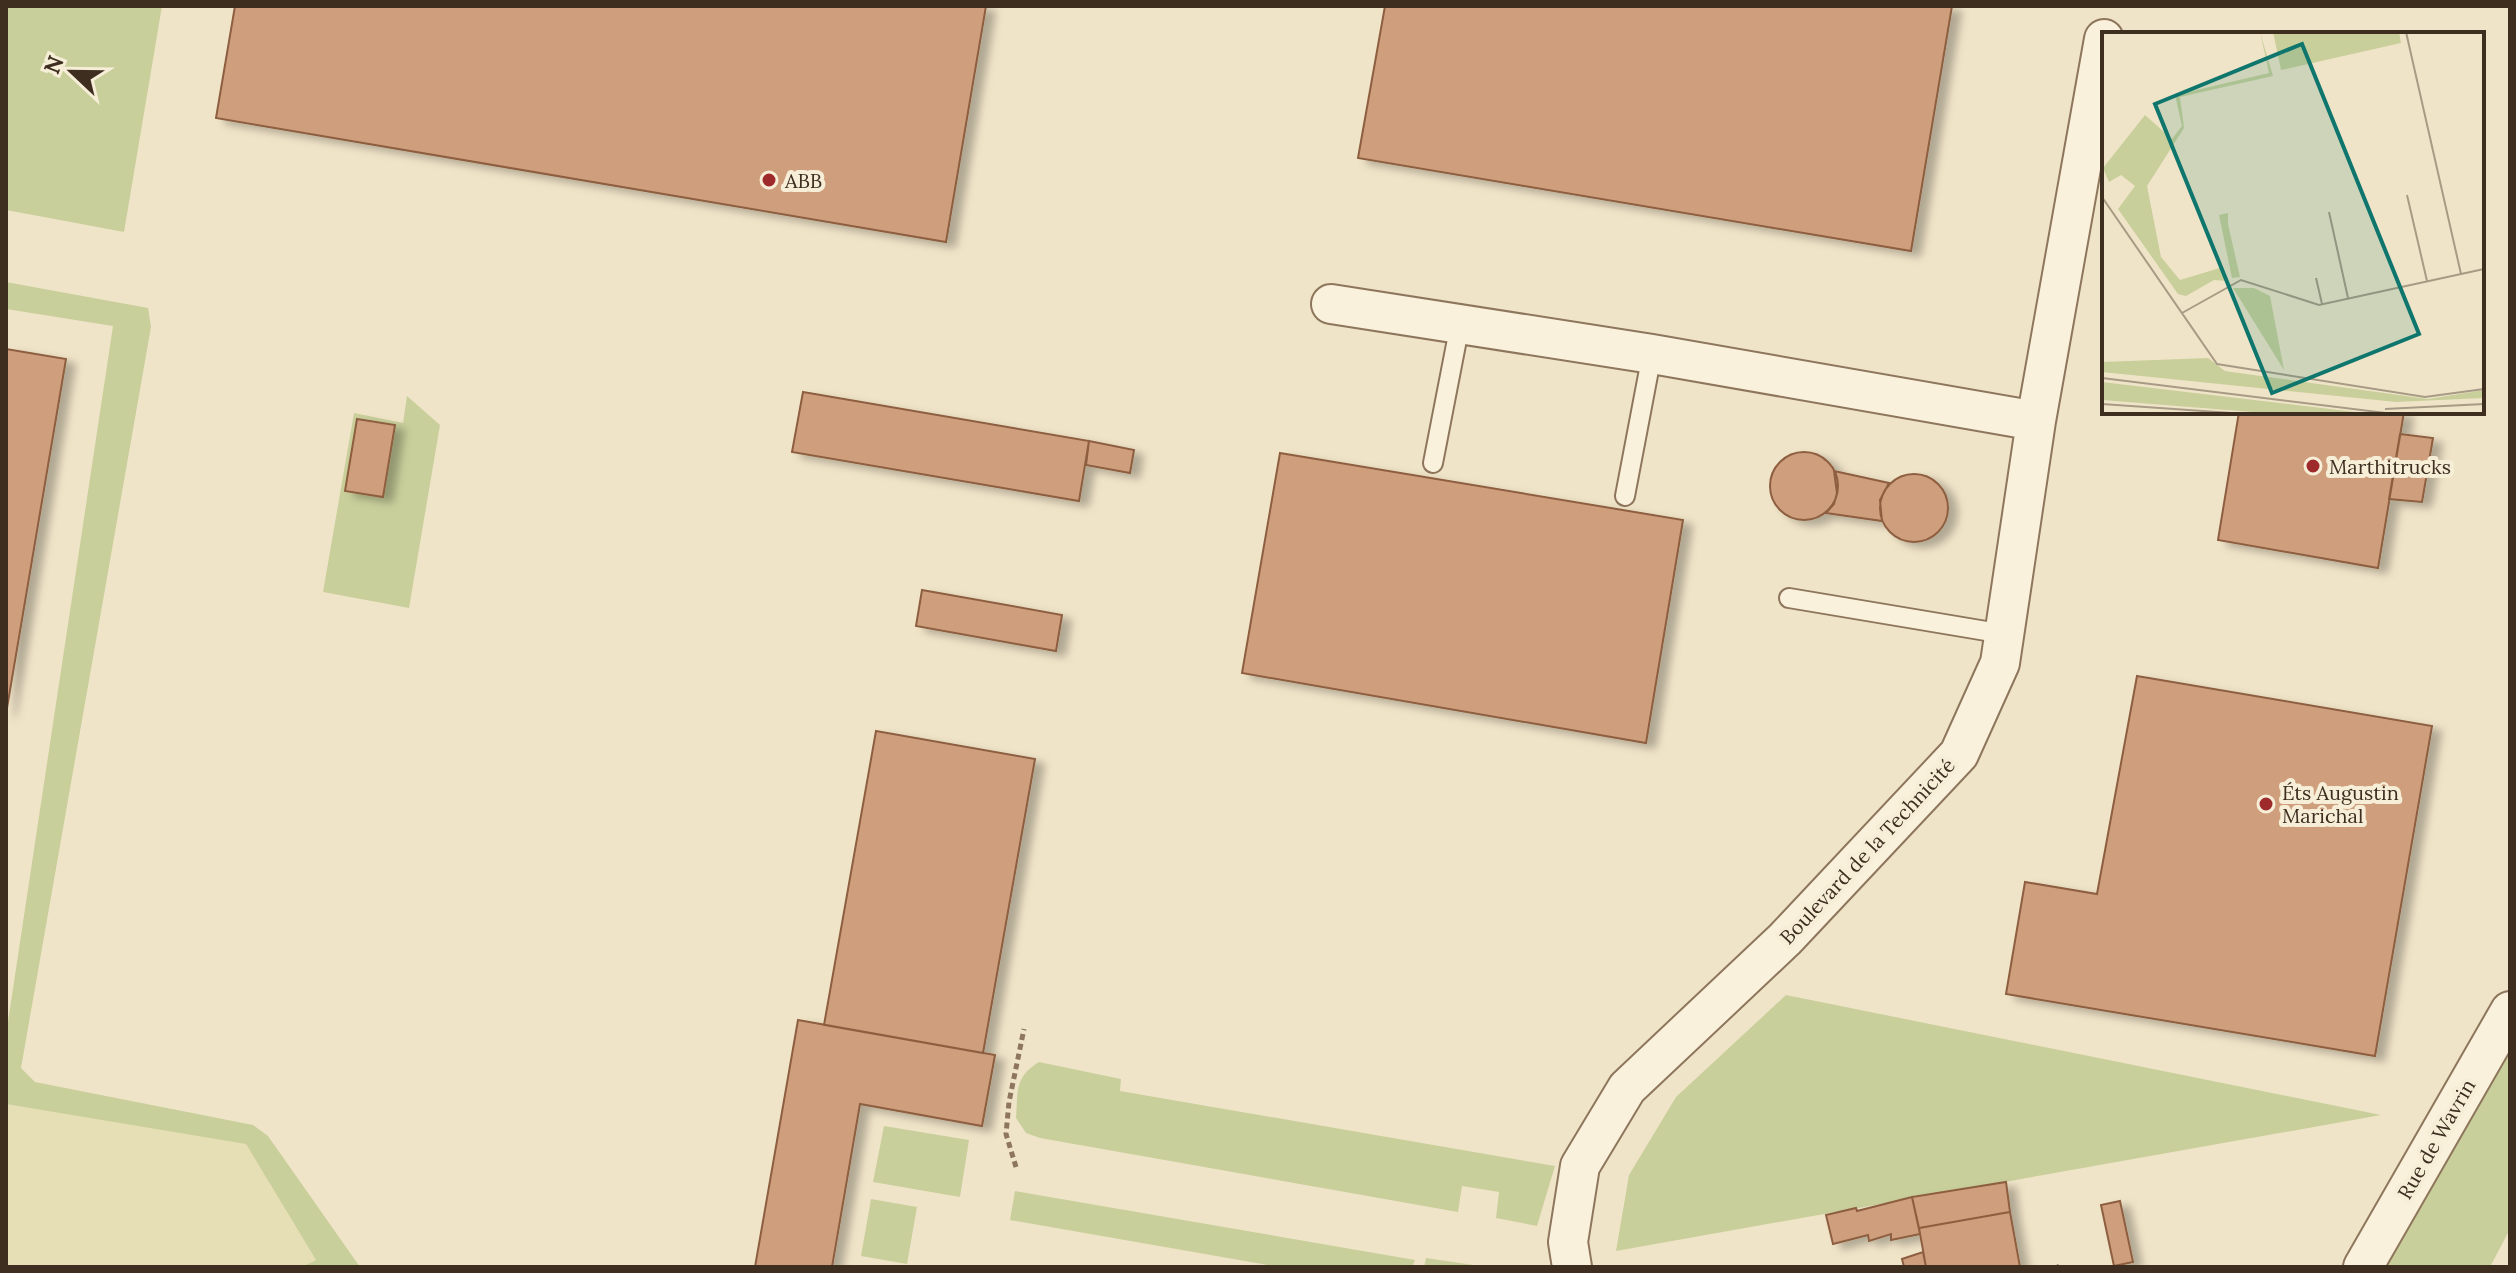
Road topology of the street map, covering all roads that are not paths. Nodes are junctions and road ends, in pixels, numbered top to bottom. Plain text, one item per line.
1 (2110, 6) edge
2 (2105, 32) edge
3 (2102, 48) edge
4 (1331, 304) dead end
5 (1460, 324) junction
6 (1652, 354) junction
7 (2036, 421) junction
8 (1433, 463) dead end
9 (1625, 496) dead end
10 (1789, 598) dead end
11 (2002, 649) junction
12 (2510, 1011) edge
13 (1572, 1267) edge
14 (2363, 1267) edge

1 - 2 street, Boulevard de la Technicité
3 - 7 street, Boulevard de la Technicité
4 - 5 street
5 - 6 street
5 - 8 lane
6 - 7 street
6 - 9 lane
7 - 11 street, Boulevard de la Technicité
10 - 11 lane
11 - 13 street, Boulevard de la Technicité
12 - 14 street, Rue de Wavrin

